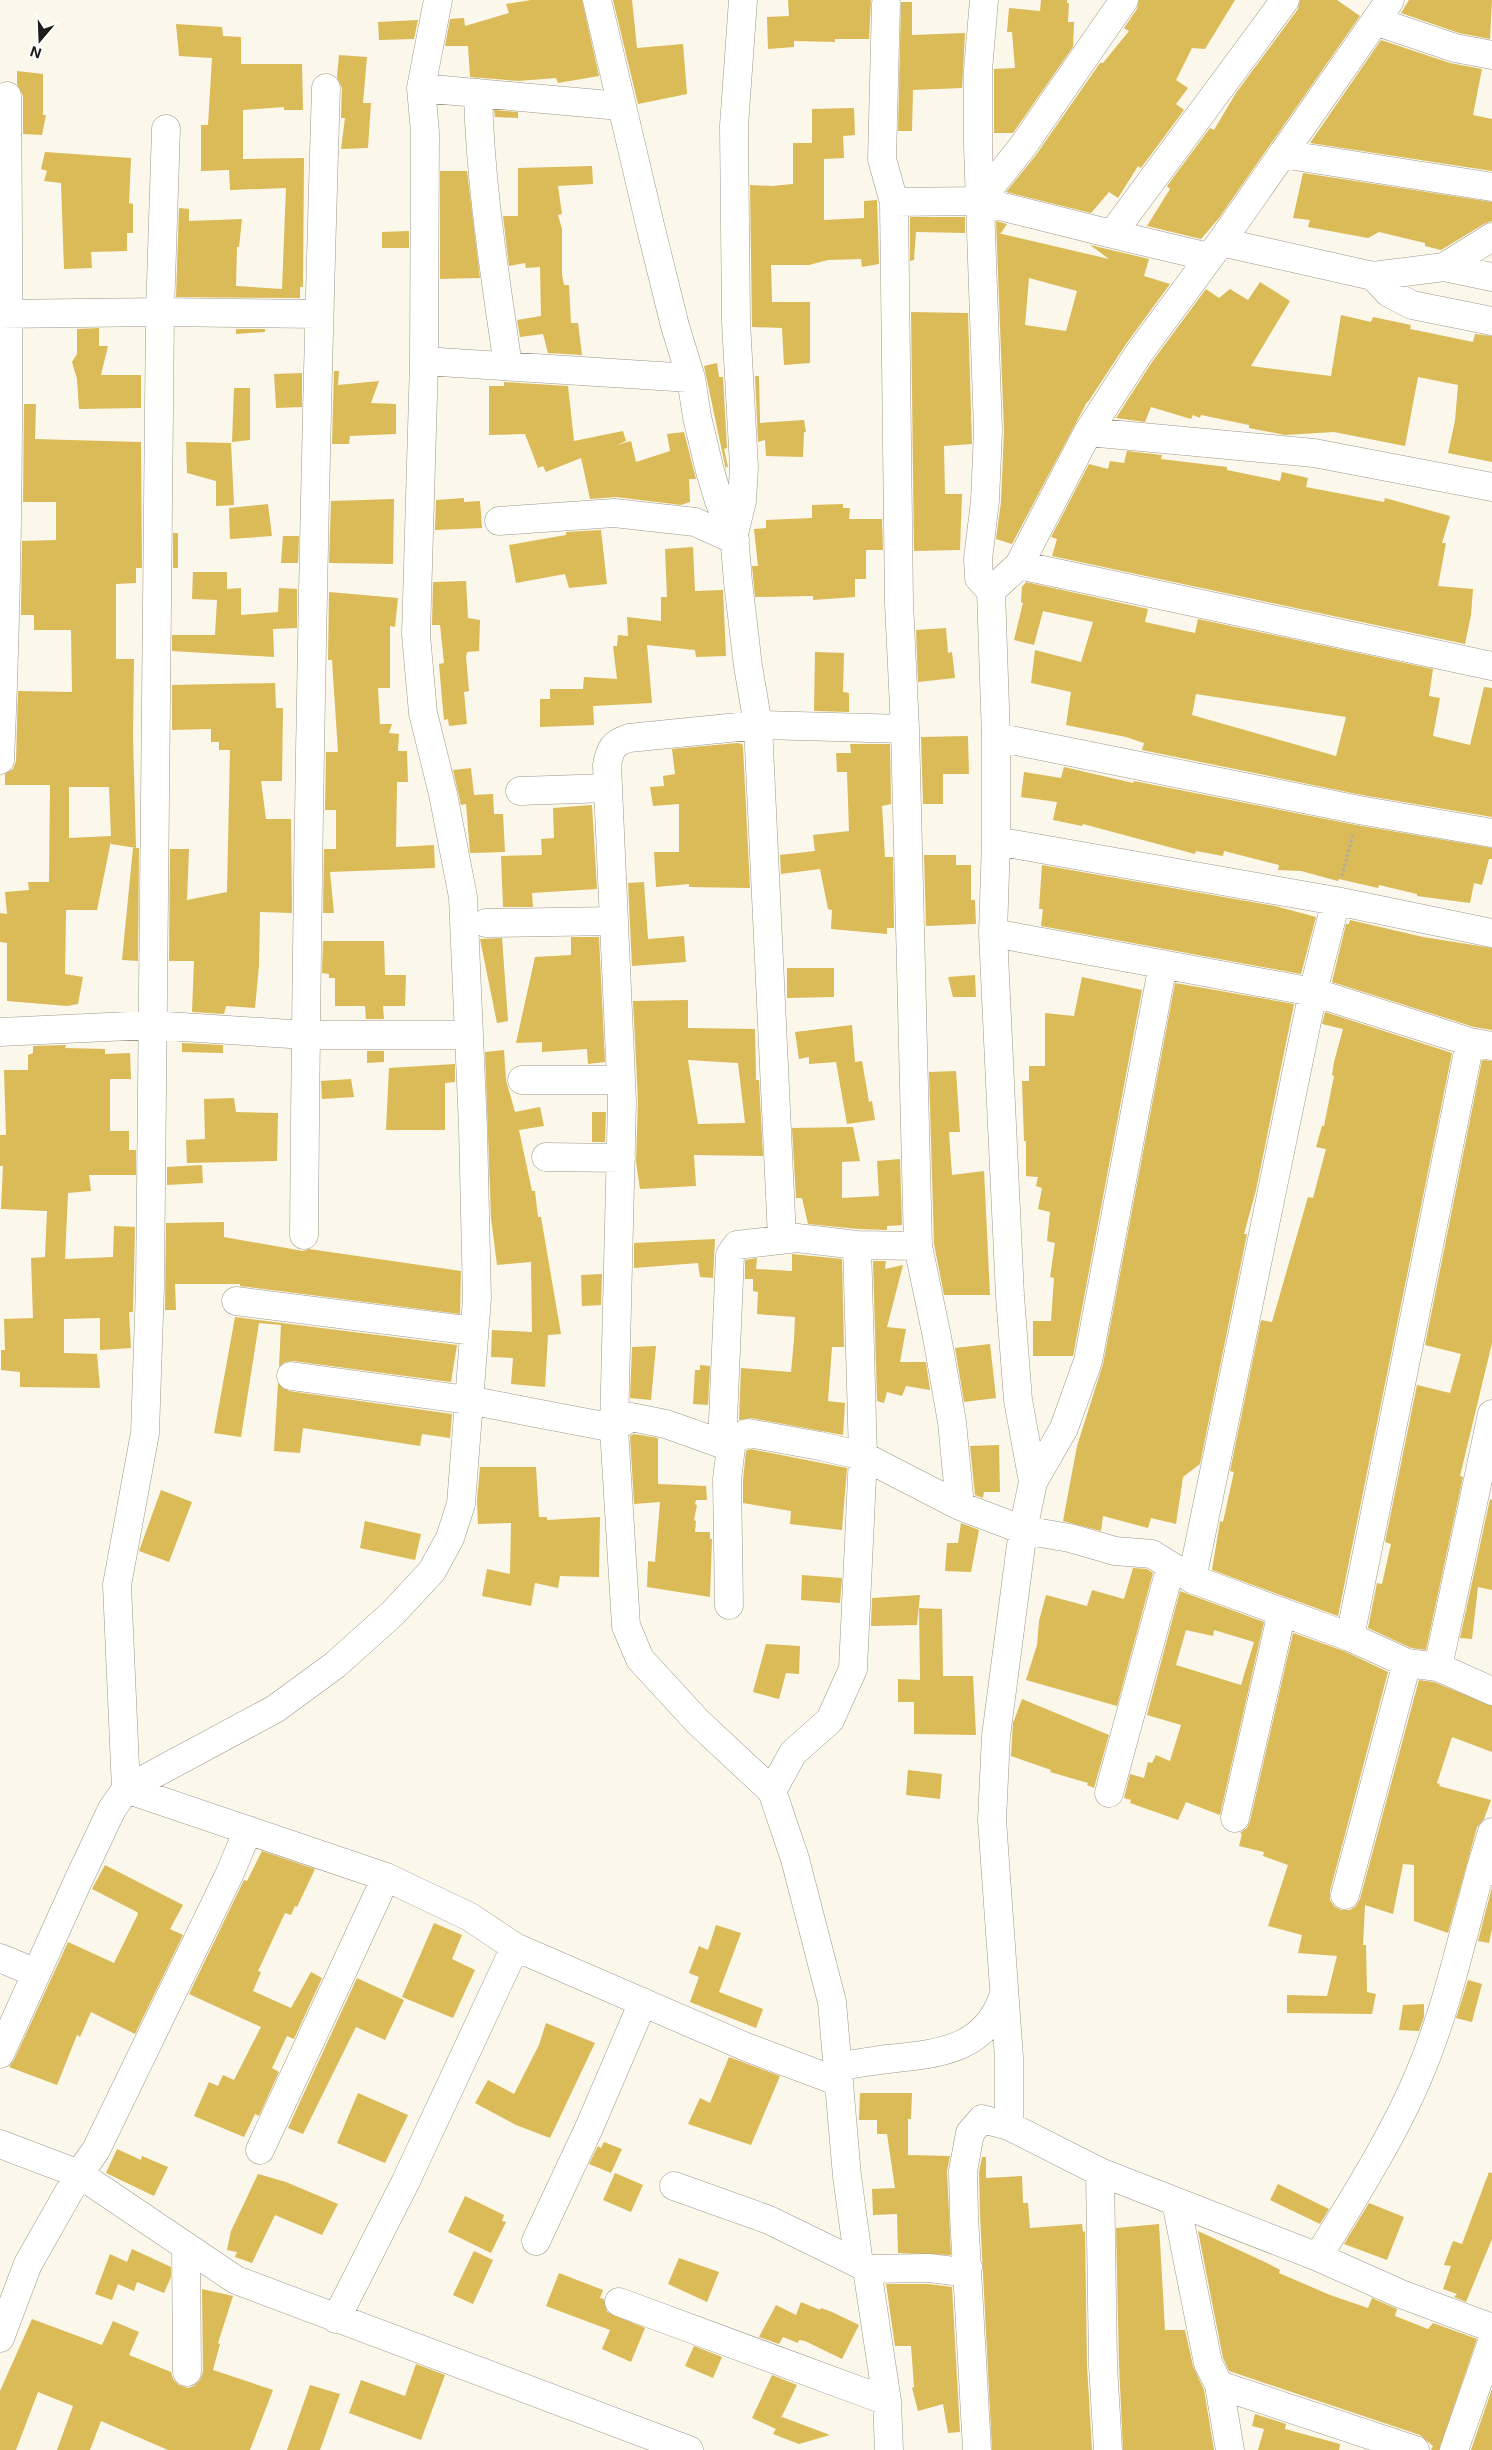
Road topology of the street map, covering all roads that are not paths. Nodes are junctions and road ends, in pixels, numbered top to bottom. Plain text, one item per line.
1 (438, 0) edge
2 (597, 0) edge
3 (742, 0) edge
4 (984, 0) edge
5 (1124, 0) edge
6 (1285, 0) edge
7 (886, 4) dead end
8 (1382, 11) edge
9 (1492, 54) edge
10 (326, 88) dead end
11 (422, 88) junction
12 (478, 93) junction
13 (7, 96) dead end
14 (621, 106) junction
15 (166, 129) dead end
16 (1282, 154) junction
17 (1492, 187) edge
18 (979, 201) junction
19 (894, 202) junction
20 (1112, 234) junction
21 (1492, 237) edge
22 (1215, 250) junction
23 (1444, 268) junction
24 (1372, 276) junction
25 (1492, 278) edge
26 (160, 312) junction
27 (4, 314) edge
28 (319, 314) junction
29 (1492, 321) edge
30 (424, 361) junction
31 (508, 366) junction
32 (690, 378) junction
33 (1088, 432) junction
34 (1492, 486) edge
35 (499, 521) dead end
36 (735, 537) junction
37 (1019, 566) junction
38 (991, 591) junction
39 (1492, 666) edge
40 (758, 725) junction
41 (905, 729) junction
42 (996, 737) junction
43 (0, 760) edge
44 (608, 788) junction
45 (520, 791) dead end
46 (1492, 833) edge
47 (996, 841) junction
48 (1336, 901) junction
49 (614, 921) junction
50 (486, 922) dead end
51 (993, 933) junction
52 (1492, 933) edge
53 (1163, 964) junction
54 (1313, 992) junction
55 (151, 1025) junction
56 (0, 1032) edge
57 (306, 1035) junction
58 (469, 1035) junction
59 (1481, 1044) edge
60 (522, 1080) dead end
61 (621, 1080) junction
62 (546, 1157) dead end
63 (621, 1158) junction
64 (304, 1235) dead end
65 (782, 1238) junction
66 (857, 1245) junction
67 (918, 1246) junction
68 (236, 1301) dead end
69 (474, 1331) junction
70 (291, 1376) dead end
71 (468, 1400) junction
72 (1492, 1414) edge
73 (614, 1428) junction
74 (727, 1442) junction
75 (862, 1456) junction
76 (1033, 1482) junction
77 (960, 1506) junction
78 (1023, 1530) junction
79 (1182, 1572) junction
80 (729, 1605) dead end
81 (1282, 1612) junction
82 (1350, 1636) junction
83 (1407, 1663) junction
84 (1438, 1667) junction
85 (1492, 1691) edge
86 (126, 1789) junction
87 (772, 1791) junction
88 (1109, 1793) dead end
89 (1235, 1818) dead end
90 (248, 1830) junction
91 (1492, 1832) edge
92 (1487, 1870) edge
93 (386, 1877) junction
94 (1345, 1895) dead end
95 (515, 1947) junction
96 (0, 1958) edge
97 (36, 1973) junction
98 (1004, 1992) junction
99 (643, 2002) junction
100 (0, 2054) edge
101 (838, 2074) junction
102 (1009, 2126) junction
103 (0, 2144) edge
104 (260, 2150) dead end
105 (1100, 2172) junction
106 (79, 2174) junction
107 (674, 2186) dead end
108 (1176, 2202) junction
109 (536, 2241) dead end
110 (186, 2246) junction
111 (1318, 2257) junction
112 (863, 2266) junction
113 (968, 2267) junction
114 (619, 2302) dead end
115 (336, 2320) junction
116 (1492, 2328) edge
117 (0, 2338) edge
118 (1492, 2342) edge
119 (187, 2372) dead end
120 (1219, 2385) junction
121 (887, 2401) junction
122 (689, 2450) edge
123 (889, 2450) edge
124 (977, 2450) edge
125 (1108, 2450) edge
126 (1230, 2450) edge
127 (1415, 2450) edge
128 (1454, 2450) edge

1 - 11 street
2 - 14 street
3 - 36 street
4 - 18 street
5 - 18 street
6 - 20 street
7 - 19 street
8 - 9 street
8 - 16 street
10 - 28 street
11 - 12 street
11 - 30 street
12 - 14 street
12 - 31 street
13 - 27 street
14 - 32 street
15 - 26 street
16 - 17 street
16 - 22 street
18 - 19 street
18 - 20 street
18 - 38 street
19 - 41 street
20 - 22 street
21 - 23 street
22 - 24 street
22 - 33 street
23 - 24 street
23 - 25 street
24 - 29 street
26 - 27 street
26 - 28 street
26 - 55 street
27 - 43 street
28 - 57 street
30 - 31 street
30 - 58 street
31 - 32 street
32 - 36 street
33 - 34 street
33 - 37 street
35 - 36 street
36 - 40 street
37 - 38 street
37 - 39 street
38 - 42 street
40 - 41 street
40 - 44 street
40 - 65 street
41 - 67 street
42 - 46 street
42 - 47 street
44 - 45 street
44 - 49 street
47 - 48 street
47 - 51 street
48 - 52 street
48 - 54 street
49 - 50 street
49 - 61 street
51 - 53 street
51 - 76 street
53 - 54 street
53 - 76 street
54 - 59 street
54 - 79 street
55 - 56 street
55 - 57 street
55 - 86 street
57 - 58 street
57 - 64 street
58 - 69 street
59 - 82 street
60 - 61 street
61 - 63 street
62 - 63 street
63 - 73 street
65 - 66 street
65 - 74 street
66 - 67 street
66 - 75 street
67 - 77 street
68 - 69 street
69 - 71 street
70 - 71 street
71 - 73 street
71 - 86 street
72 - 84 street
73 - 74 street
73 - 87 street
74 - 75 street
74 - 80 street
75 - 77 street
75 - 87 street
76 - 78 street
77 - 78 street
78 - 79 street
78 - 98 street
79 - 81 street
79 - 88 street
81 - 82 street
81 - 89 street
82 - 83 street
83 - 84 street
83 - 94 street
84 - 85 street
86 - 90 street
86 - 97 street
87 - 101 street
90 - 93 street
90 - 106 street
91 - 92 street
92 - 111 street
93 - 95 street
93 - 104 street
95 - 99 street
95 - 115 street
96 - 97 street
97 - 100 street
98 - 101 street
98 - 102 street
99 - 101 street
99 - 109 street
101 - 112 street
102 - 105 street
102 - 113 street
103 - 106 street
105 - 108 street
105 - 125 street
106 - 110 street
106 - 117 street
107 - 112 street
108 - 111 street
108 - 120 street
110 - 115 street
110 - 119 street
111 - 116 street
112 - 113 street
112 - 121 street
113 - 124 street
114 - 121 street
115 - 122 street
118 - 128 street
120 - 126 street
120 - 127 street
121 - 123 street

